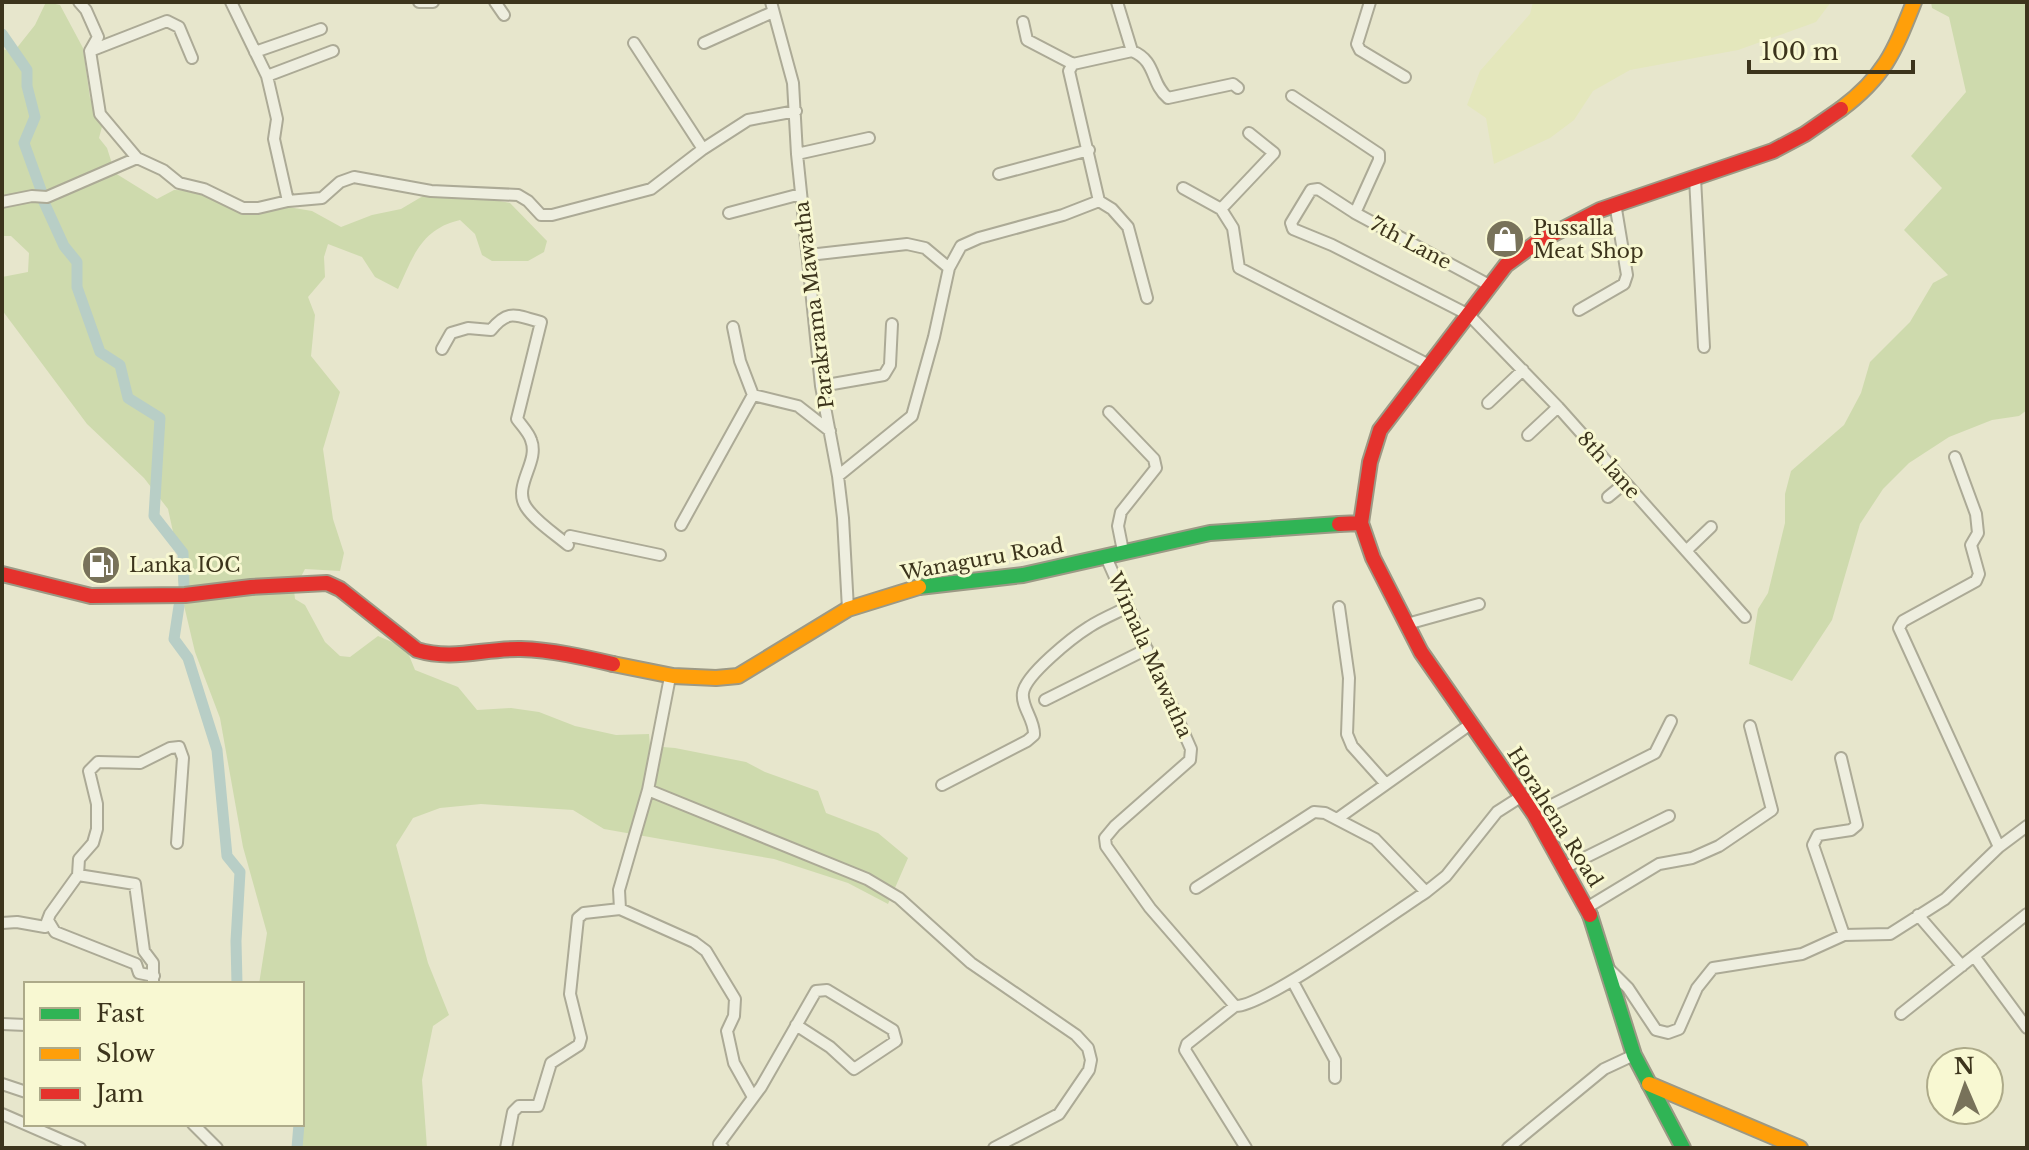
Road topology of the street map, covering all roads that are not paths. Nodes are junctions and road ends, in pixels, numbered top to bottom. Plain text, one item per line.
1 (79, 2) edge
2 (231, 2) edge
3 (419, 2) edge
4 (433, 2) edge
5 (495, 2) edge
6 (1117, 2) edge
7 (1370, 2) edge
8 (1914, 2) edge
9 (772, 7) edge
10 (504, 15) dead end
11 (1023, 22) dead end
12 (321, 29) dead end
13 (634, 43) dead end
14 (704, 43) dead end
15 (90, 51) junction
16 (333, 51) dead end
17 (1132, 51) junction
18 (255, 52) junction
19 (192, 58) dead end
20 (1073, 64) junction
21 (267, 76) junction
22 (1405, 77) dead end
23 (1238, 88) dead end
24 (1292, 96) dead end
25 (796, 111) junction
26 (1249, 133) dead end
27 (869, 138) dead end
28 (703, 149) junction
29 (1089, 150) junction
30 (797, 154) junction
31 (137, 158) junction
32 (999, 174) dead end
33 (1695, 178) junction
34 (1183, 188) dead end
35 (801, 194) junction
36 (288, 201) junction
37 (1099, 201) junction
38 (2, 202) edge
39 (1615, 203) junction
40 (1221, 209) junction
41 (729, 213) dead end
42 (1355, 213) junction
43 (809, 255) junction
44 (949, 268) junction
45 (1489, 285) junction
46 (1147, 298) dead end
47 (1579, 310) dead end
48 (1469, 315) junction
49 (892, 324) dead end
50 (733, 327) dead end
51 (1704, 347) dead end
52 (442, 349) dead end
53 (1429, 365) junction
54 (1523, 370) junction
55 (821, 386) junction
56 (753, 395) junction
57 (1488, 403) dead end
58 (1558, 407) junction
59 (1109, 412) dead end
60 (830, 431) junction
61 (1528, 435) dead end
62 (1955, 457) dead end
63 (838, 476) junction
64 (1625, 483) junction
65 (1608, 497) dead end
66 (1361, 523) junction
67 (681, 525) dead end
68 (1711, 527) dead end
69 (1687, 550) junction
70 (1123, 551) junction
71 (660, 555) dead end
72 (1106, 557) junction
73 (2, 574) edge
74 (1479, 604) dead end
75 (1128, 607) junction
76 (1339, 607) dead end
77 (848, 609) junction
78 (1745, 617) dead end
79 (1407, 624) junction
80 (1147, 649) junction
81 (670, 677) junction
82 (1045, 700) dead end
83 (1671, 721) dead end
84 (1472, 723) junction
85 (1750, 726) dead end
86 (1841, 758) dead end
87 (1386, 784) junction
88 (942, 785) dead end
89 (648, 790) junction
90 (1522, 796) junction
91 (1534, 814) junction
92 (1669, 816) dead end
93 (1337, 819) junction
94 (2027, 826) edge
95 (177, 843) dead end
96 (1999, 847) junction
97 (1566, 867) junction
98 (78, 875) junction
99 (1196, 888) dead end
100 (1426, 892) junction
101 (1588, 907) junction
102 (620, 909) junction
103 (2027, 914) edge
104 (1918, 915) junction
105 (49, 922) junction
106 (2, 923) edge
107 (1844, 935) junction
108 (1974, 956) junction
109 (1605, 966) junction
110 (1962, 966) junction
111 (153, 980) edge
112 (1293, 982) junction
113 (1235, 1006) junction
114 (1901, 1014) dead end
115 (2, 1024) edge
116 (24, 1025) edge
117 (796, 1025) junction
118 (2027, 1028) edge
119 (1634, 1055) junction
120 (1335, 1078) dead end
121 (2, 1084) edge
122 (1649, 1084) junction
123 (24, 1091) edge
124 (753, 1097) junction
125 (2, 1114) edge
126 (24, 1124) edge
127 (30, 1126) edge
128 (195, 1126) edge
129 (80, 1148) edge
130 (217, 1148) edge
131 (506, 1148) edge
132 (723, 1148) edge
133 (994, 1148) edge
134 (1246, 1148) edge
135 (1508, 1148) edge
136 (1683, 1148) edge
137 (1800, 1148) edge

1 - 15 street
2 - 18 street
3 - 4 street
5 - 10 street
6 - 17 street
7 - 22 street
8 - 33 street
9 - 14 street
9 - 25 street, Parakrama Mawatha
11 - 20 street
12 - 18 street
13 - 28 street
15 - 19 street
15 - 31 street
16 - 21 street
17 - 20 street
17 - 23 street
18 - 21 street
20 - 29 street
21 - 36 street
24 - 42 street, 7th Lane
25 - 28 street
25 - 30 street, Parakrama Mawatha
26 - 40 street
27 - 30 street
28 - 36 street
29 - 32 street
29 - 37 street
30 - 35 street, Parakrama Mawatha
31 - 36 street
31 - 38 street
33 - 39 street
33 - 51 street
34 - 40 street
35 - 41 street
35 - 43 street, Parakrama Mawatha
37 - 44 street
37 - 46 street
39 - 45 street
39 - 47 street
40 - 53 street
42 - 45 street, 7th Lane
42 - 48 street, 8th lane
43 - 44 street
43 - 55 street, Parakrama Mawatha
44 - 63 street
45 - 48 street
48 - 53 street
48 - 54 street, 8th lane
49 - 55 street
50 - 56 street
52 - 71 street
53 - 66 street
54 - 57 street
54 - 58 street, 8th lane
55 - 60 street, Parakrama Mawatha
56 - 60 street
56 - 67 street
58 - 61 street
58 - 64 street, 8th lane
59 - 70 street
60 - 63 street, Parakrama Mawatha
62 - 96 street
63 - 77 street, Parakrama Mawatha
64 - 65 street
64 - 69 street, 8th lane
66 - 70 street, Wanaguru Road
66 - 79 street, Horahena Road
68 - 69 street
69 - 78 street, 8th lane
70 - 72 street, Wanaguru Road
72 - 75 street, Wimala Mawatha
72 - 77 street, Wanaguru Road
73 - 81 street, Wanaguru Road
74 - 79 street
75 - 80 street, Wimala Mawatha
75 - 88 street
76 - 87 street
77 - 81 street, Wanaguru Road
79 - 84 street, Horahena Road
80 - 82 street
80 - 113 street, Wimala Mawatha
81 - 89 street
83 - 91 street
84 - 87 street
84 - 90 street, Horahena Road
85 - 101 street
86 - 107 street
87 - 93 street
89 - 102 street
89 - 133 street
90 - 91 street, Horahena Road
90 - 100 street
91 - 97 street, Horahena Road
92 - 97 street
93 - 99 street
93 - 100 street
94 - 96 street
95 - 98 street
96 - 104 street
97 - 101 street, Horahena Road
98 - 105 street
98 - 111 street
100 - 112 street
101 - 109 street, Horahena Road
102 - 124 street
102 - 131 street
103 - 108 street
104 - 107 street
104 - 110 street
105 - 106 street
105 - 111 street
107 - 109 street
108 - 110 street
108 - 118 street
109 - 119 street, Horahena Road
110 - 114 street
112 - 113 street
112 - 120 street
113 - 134 street
115 - 116 street
117 - 117 street
117 - 124 street
119 - 122 street, Horahena Road
119 - 135 street
121 - 123 street
122 - 136 street, Horahena Road
122 - 137 street
124 - 132 street
125 - 126 street
127 - 129 street
128 - 130 street

